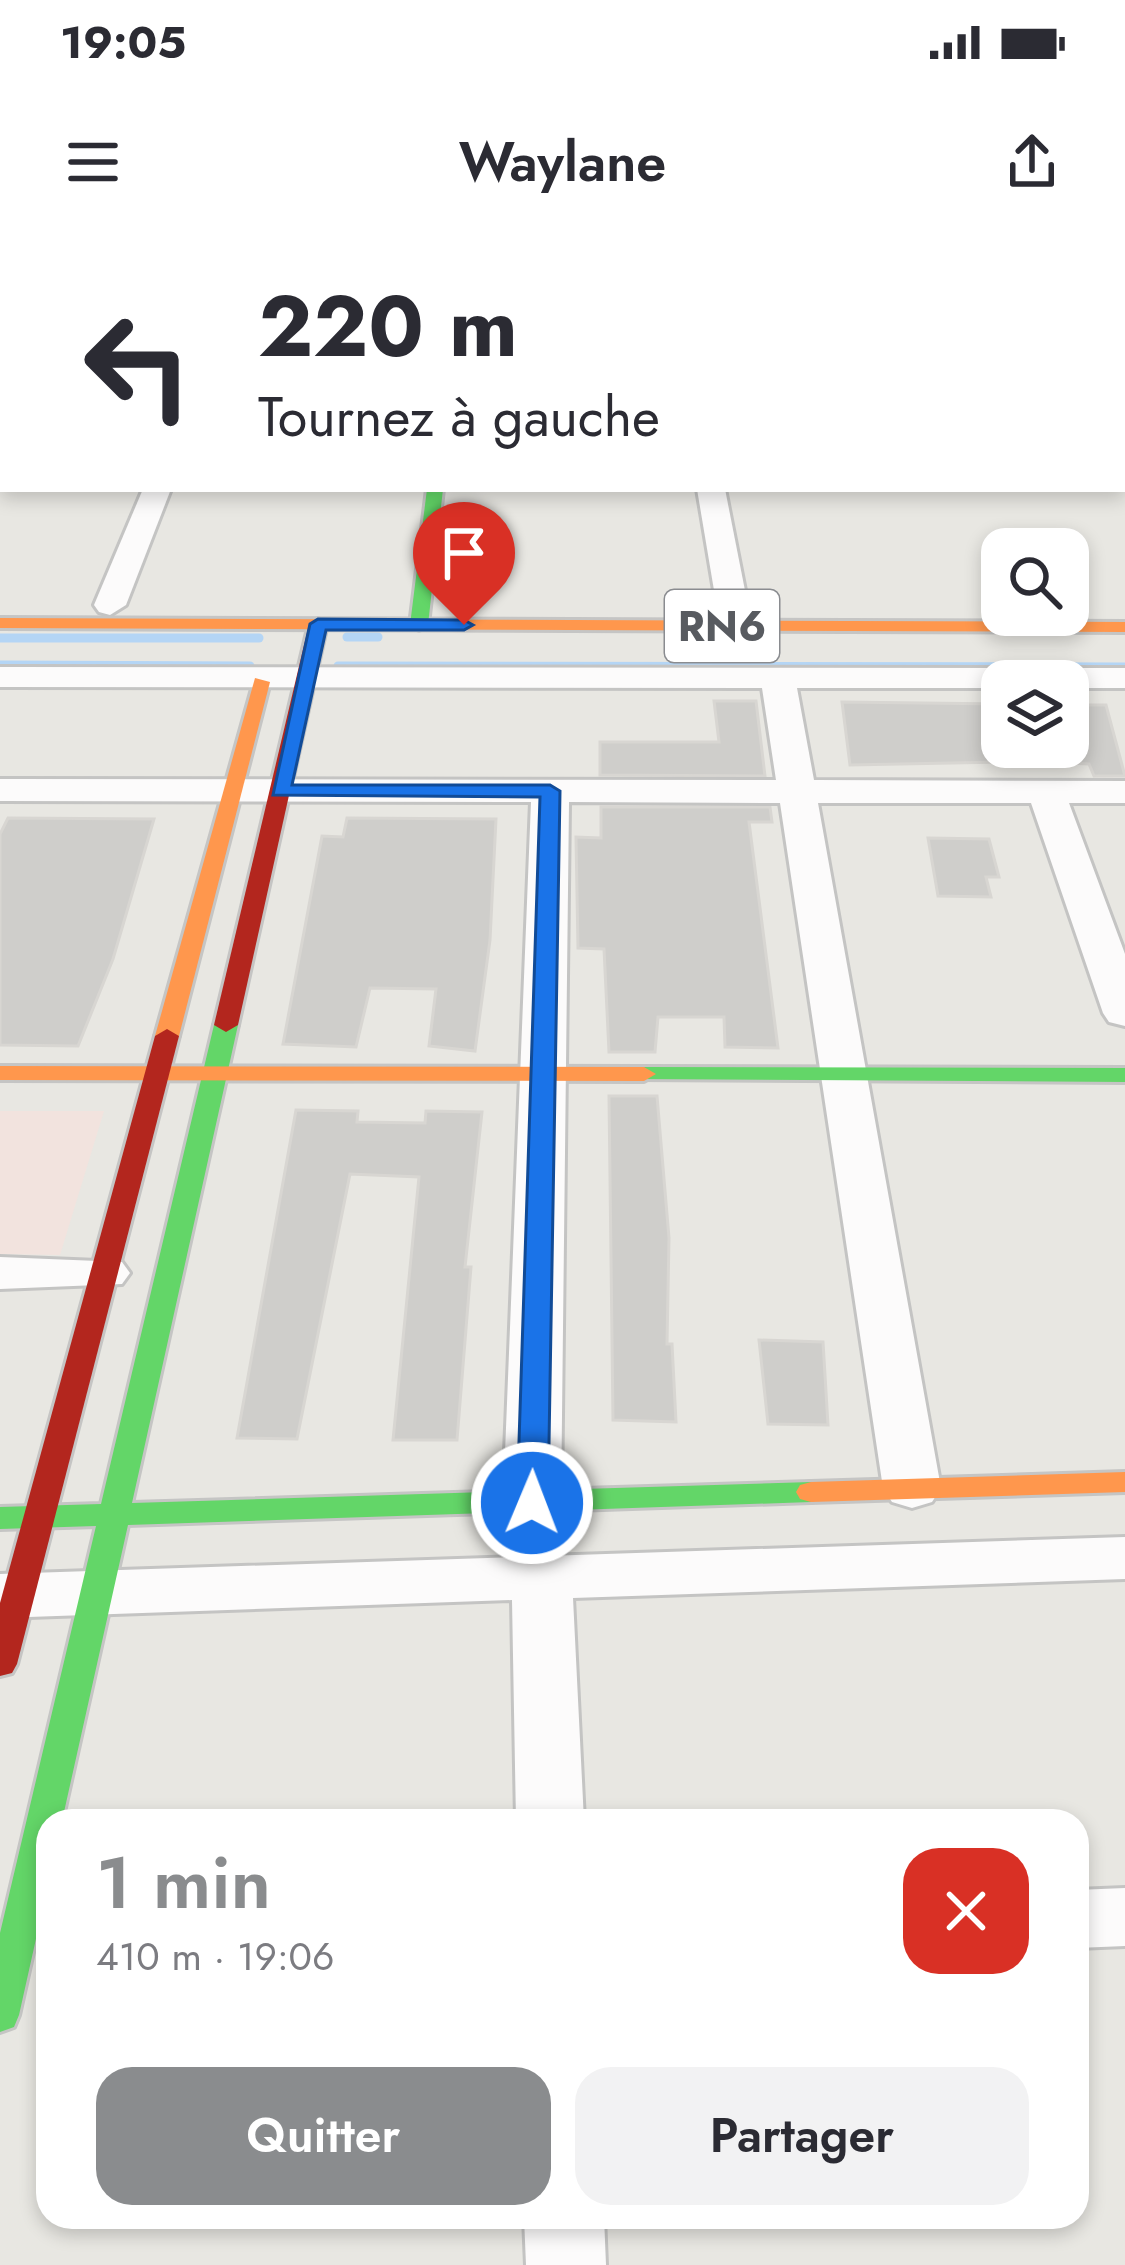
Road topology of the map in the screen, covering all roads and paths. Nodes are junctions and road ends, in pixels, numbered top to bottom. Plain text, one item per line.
1 (156, 492) edge
2 (435, 492) edge
3 (712, 492) edge
4 (110, 605) dead end
5 (0, 623) edge
6 (276, 624) junction
7 (318, 624) junction
8 (419, 625) junction
9 (736, 626) junction
10 (1125, 627) edge
11 (0, 677) edge
12 (262, 677) junction
13 (306, 677) junction
14 (778, 678) junction
15 (1125, 678) edge
16 (0, 790) edge
17 (232, 791) junction
18 (280, 791) junction
19 (550, 791) junction
20 (796, 792) junction
21 (1046, 792) junction
22 (1125, 792) edge
23 (1125, 1013) edge
24 (0, 1073) edge
25 (157, 1073) junction
26 (216, 1073) junction
27 (543, 1074) junction
28 (844, 1075) junction
29 (1125, 1075) edge
30 (0, 1273) edge
31 (104, 1273) junction
32 (1125, 1483) edge
33 (912, 1488) junction
34 (532, 1503) junction
35 (115, 1514) junction
36 (39, 1517) junction
37 (0, 1518) edge
38 (1125, 1558) edge
39 (542, 1577) junction
40 (98, 1592) junction
41 (9, 1595) edge
42 (0, 1664) edge
43 (45, 1809) edge
44 (550, 1809) edge
45 (36, 1848) edge
46 (1125, 1917) edge
47 (1089, 1918) edge
48 (4, 1980) edge
49 (564, 2229) edge
50 (566, 2265) edge

1 - 4 street
2 - 8 main road
3 - 9 street
5 - 6 main road, RN6
6 - 7 main road, RN6
6 - 12 main road
7 - 8 main road, RN6
7 - 13 main road
8 - 9 main road, RN6
9 - 10 main road, RN6
11 - 12 street
12 - 13 street
12 - 17 main road
13 - 14 street
13 - 18 main road
14 - 15 street
14 - 20 street
16 - 17 street
17 - 18 street
17 - 25 main road
18 - 19 street
18 - 26 main road
19 - 20 street
19 - 27 street
20 - 21 street
20 - 28 street
21 - 22 street
21 - 23 street
24 - 25 main road
25 - 26 main road
25 - 31 main road
26 - 27 main road
26 - 35 main road
27 - 28 main road
27 - 34 street
28 - 29 main road
28 - 33 street
30 - 31 street
31 - 36 main road
32 - 33 main road
33 - 34 main road
34 - 35 main road
35 - 36 main road
35 - 40 main road
36 - 37 main road
36 - 41 main road
38 - 39 street
39 - 40 street
39 - 44 street
40 - 41 street
40 - 43 main road
41 - 42 main road
45 - 48 main road
46 - 47 street
49 - 50 street

